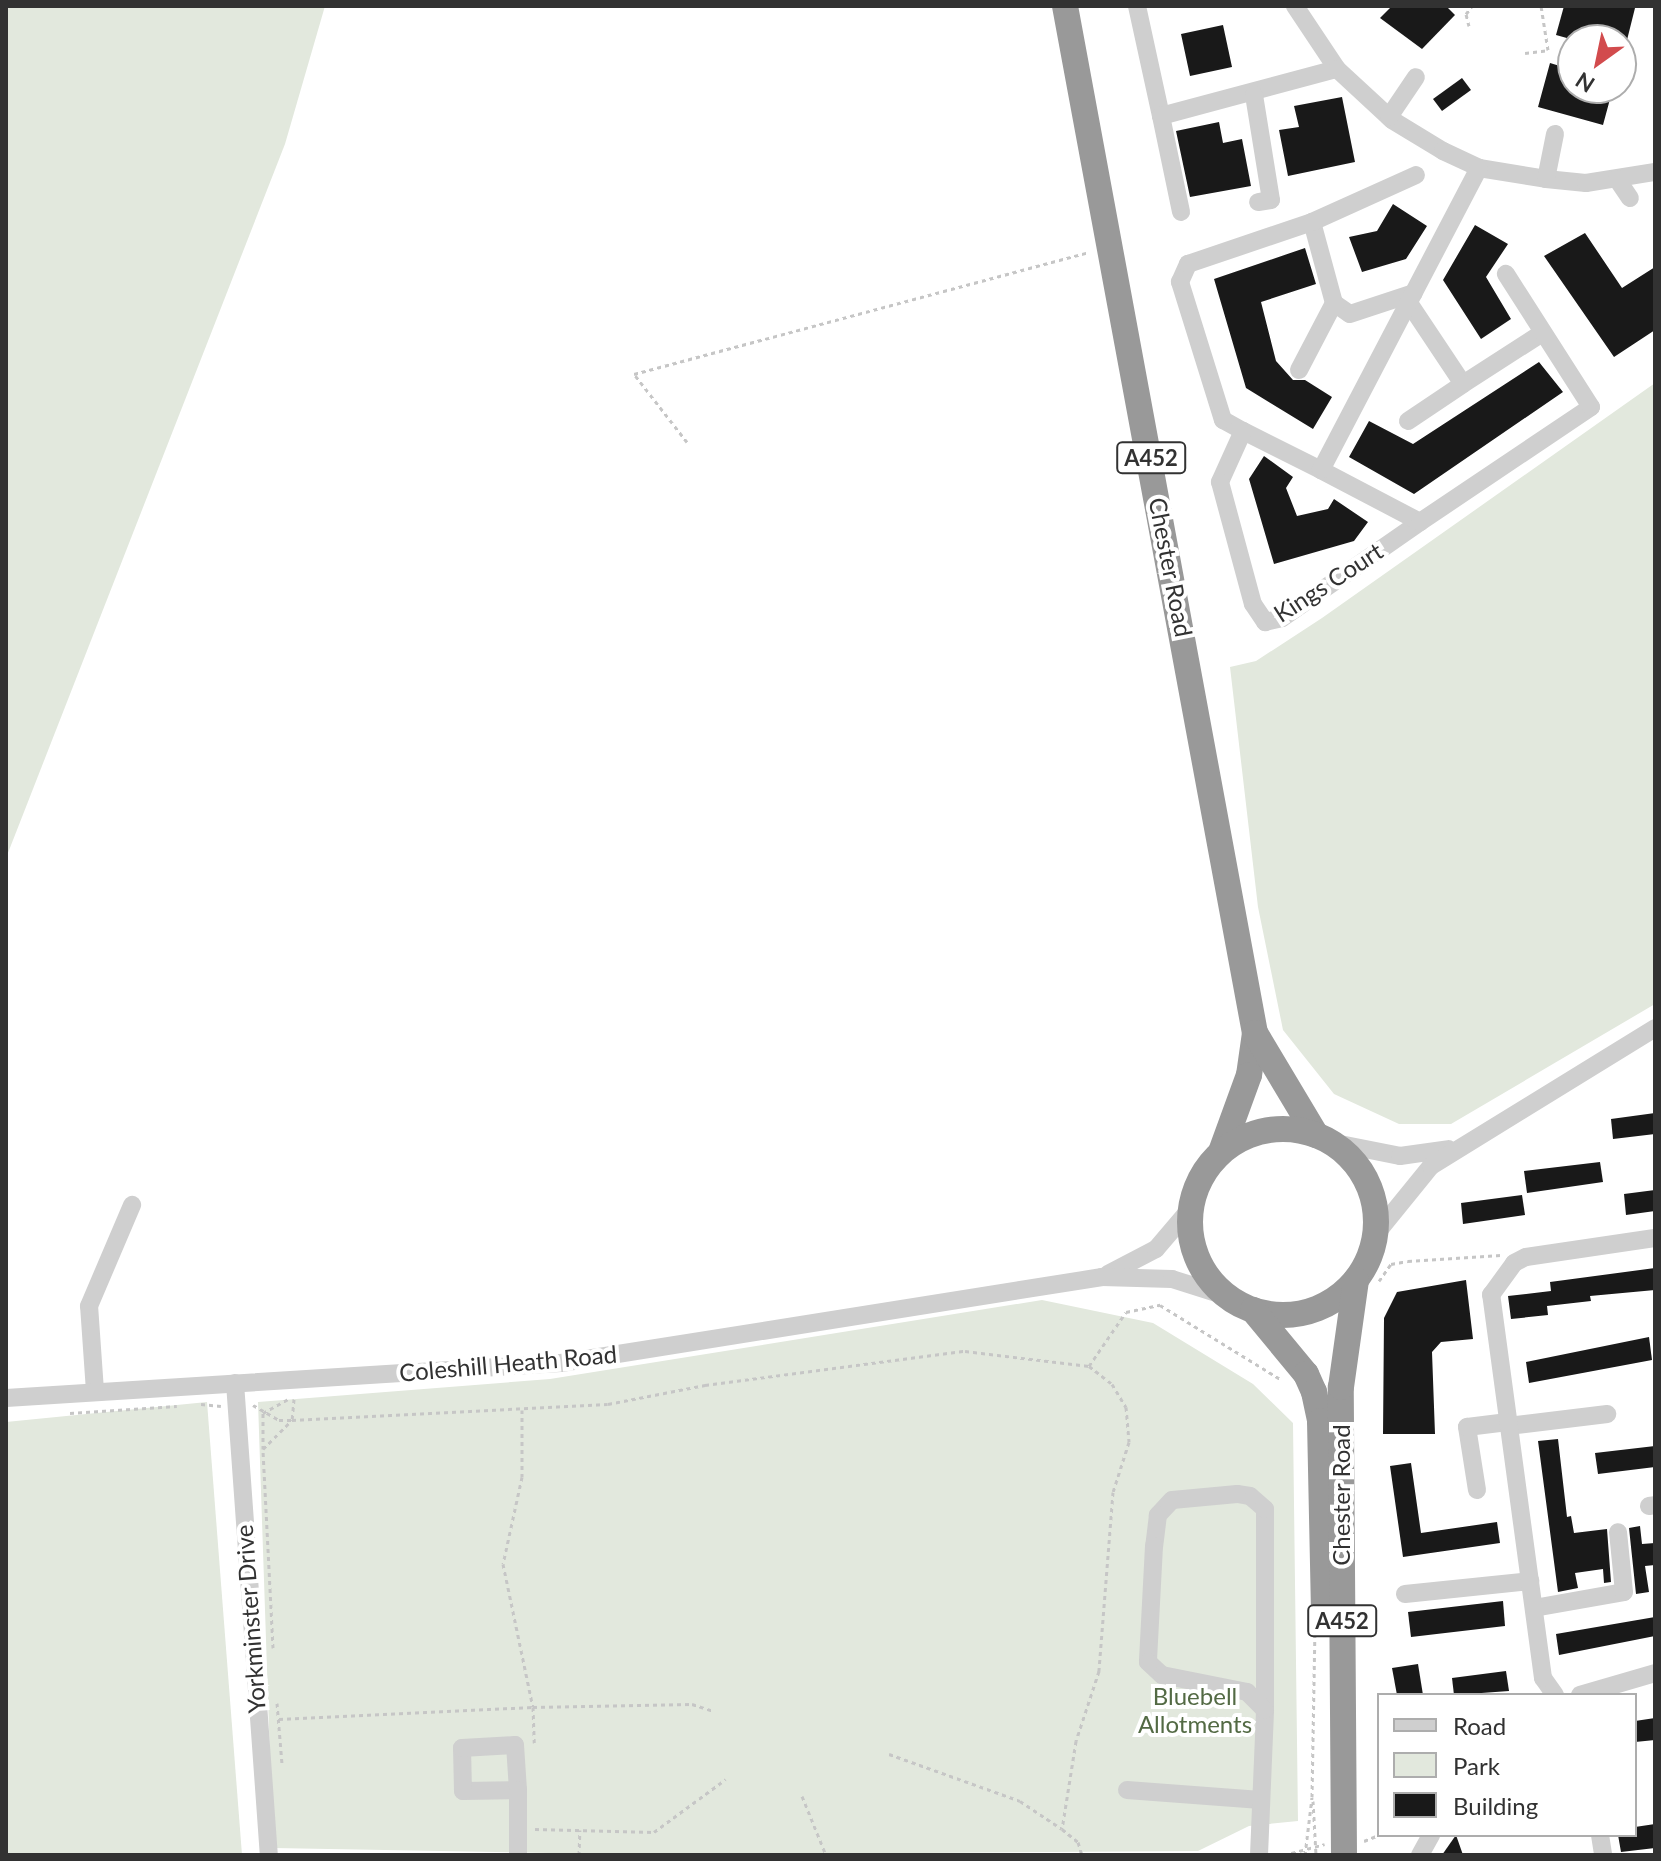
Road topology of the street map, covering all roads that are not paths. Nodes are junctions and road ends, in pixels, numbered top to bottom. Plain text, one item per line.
1 (1065, 6) edge
2 (1137, 6) edge
3 (1295, 6) edge
4 (1337, 69) junction
5 (1416, 77) dead end
6 (1254, 95) junction
7 (1161, 116) junction
8 (1389, 117) junction
9 (1555, 134) dead end
10 (1479, 168) junction
11 (1655, 172) edge
12 (1416, 175) dead end
13 (1546, 179) junction
14 (1617, 179) junction
15 (1630, 198) dead end
16 (1258, 202) dead end
17 (1181, 212) dead end
18 (1312, 222) junction
19 (1506, 274) dead end
20 (1411, 298) junction
21 (1334, 303) junction
22 (1542, 333) junction
23 (1299, 370) dead end
24 (1463, 384) junction
25 (1408, 421) dead end
26 (1243, 431) junction
27 (1321, 470) junction
28 (1420, 522) junction
29 (1655, 1028) edge
30 (1255, 1033) junction
31 (1323, 1138) junction
32 (1460, 1146) junction
33 (1221, 1152) junction
34 (132, 1205) dead end
35 (1191, 1208) junction
36 (1375, 1235) junction
37 (1655, 1238) edge
38 (1102, 1277) junction
39 (1363, 1286) junction
40 (1226, 1296) junction
41 (1253, 1310) junction
42 (235, 1383) junction
43 (95, 1391) junction
44 (6, 1398) edge
45 (1607, 1414) dead end
46 (1508, 1424) junction
47 (1477, 1490) dead end
48 (1618, 1532) dead end
49 (1530, 1581) junction
50 (1405, 1594) dead end
51 (1534, 1608) junction
52 (1655, 1673) edge
53 (1554, 1693) edge
54 (1587, 1693) edge
55 (1265, 1710) junction
56 (518, 1790) dead end
57 (1127, 1790) dead end
58 (1261, 1800) junction
59 (1430, 1837) edge
60 (1325, 1848) edge
61 (269, 1855) edge
62 (518, 1855) edge
63 (1259, 1855) edge
64 (1420, 1855) edge

1 - 30 highway, Chester Road / A452
2 - 7 street
3 - 4 street
4 - 6 street
4 - 8 street
5 - 8 street
6 - 7 street
6 - 16 street
7 - 17 street
8 - 10 street
9 - 13 street
10 - 13 street
10 - 20 street
11 - 14 street
12 - 18 street
13 - 14 street
14 - 15 street
18 - 21 street
18 - 26 street
19 - 22 street
20 - 21 street
20 - 24 street
20 - 27 street
21 - 23 street
22 - 24 street
22 - 28 street
24 - 25 street
26 - 27 street, Kings Court
26 - 28 street, Kings Court
27 - 28 street, Kings Court
29 - 32 street
30 - 31 highway, Chester Road / A452
30 - 33 highway, Chester Road / A452
31 - 32 street
31 - 33 highway
31 - 36 highway
32 - 36 street
33 - 35 highway
34 - 43 street
35 - 38 street, Coleshill Heath Road
35 - 40 highway
36 - 39 highway
37 - 46 street
38 - 40 street, Coleshill Heath Road
38 - 42 street, Coleshill Heath Road
39 - 41 highway
39 - 60 highway, Chester Road / A452
40 - 41 highway
41 - 60 highway, Chester Road / A452
42 - 43 street, Coleshill Heath Road
42 - 61 street, Yorkminster Drive
43 - 44 street, Coleshill Heath Road
45 - 46 street
46 - 47 street
46 - 49 street
48 - 51 street
49 - 50 street
49 - 51 street
51 - 53 street
52 - 54 street
55 - 55 street
55 - 58 street
56 - 62 street
57 - 58 street
58 - 63 street
59 - 64 street

